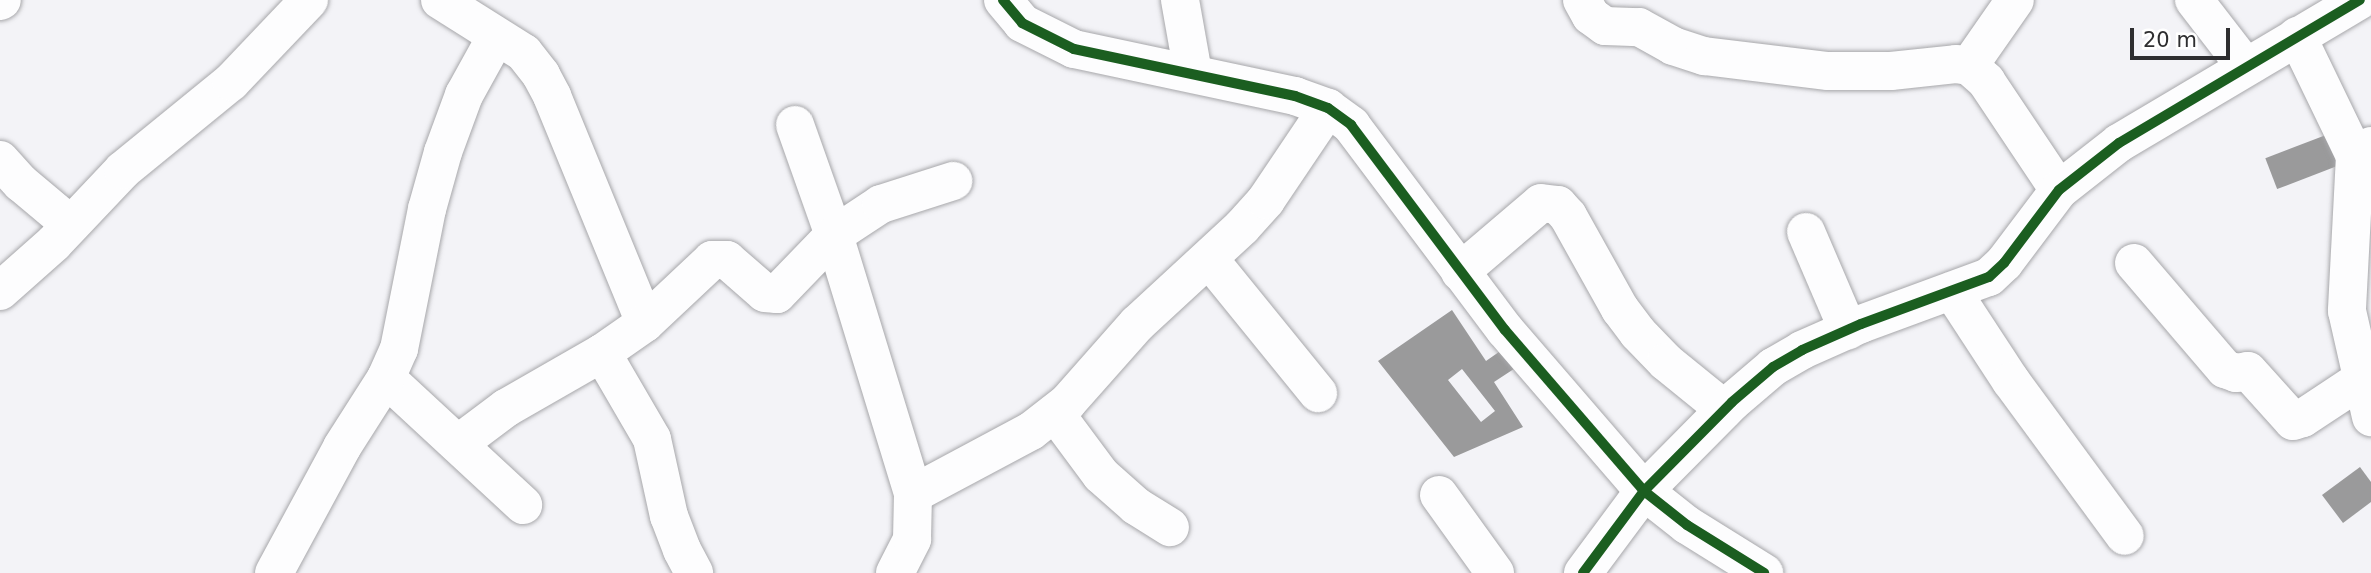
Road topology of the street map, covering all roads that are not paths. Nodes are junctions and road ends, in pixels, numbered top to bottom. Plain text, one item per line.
1 (309, 0) edge
2 (440, 0) edge
3 (1003, 0) edge
4 (1180, 0) edge
5 (1582, 0) edge
6 (2015, 0) edge
7 (2194, 0) edge
8 (2360, 0) edge
9 (2297, 36) junction
10 (496, 37) junction
11 (1969, 66) junction
12 (2245, 66) junction
13 (1193, 73) junction
14 (1328, 108) junction
15 (795, 125) dead end
16 (2363, 151) edge
17 (0, 160) edge
18 (953, 181) dead end
19 (2059, 190) junction
20 (71, 225) junction
21 (1806, 232) dead end
22 (834, 235) junction
23 (1209, 258) junction
24 (2134, 263) dead end
25 (1460, 271) junction
26 (0, 291) edge
27 (1952, 291) junction
28 (645, 323) junction
29 (1848, 330) junction
30 (602, 354) junction
31 (386, 378) junction
32 (2362, 379) junction
33 (1318, 393) dead end
34 (1724, 409) junction
35 (1055, 413) junction
36 (2371, 416) edge
37 (457, 444) junction
38 (1644, 491) junction
39 (913, 494) junction
40 (1439, 495) dead end
41 (523, 505) dead end
42 (1170, 527) dead end
43 (2125, 536) dead end
44 (912, 539) junction
45 (274, 573) edge
46 (694, 573) edge
47 (895, 573) edge
48 (931, 573) edge
49 (1495, 573) edge
50 (1583, 573) edge
51 (1764, 573) edge

1 - 20 street
2 - 10 street
3 - 13 street
4 - 13 street
5 - 11 street
6 - 11 street
7 - 12 street
8 - 9 street
9 - 12 street
9 - 16 street
10 - 28 street
10 - 31 street
11 - 19 street
12 - 19 street
13 - 14 street
14 - 23 street
14 - 25 street
15 - 22 street
16 - 32 street
17 - 20 street
18 - 22 street
19 - 27 street
20 - 26 street
21 - 29 street
22 - 28 street
22 - 39 street
23 - 33 street
23 - 35 street
24 - 32 street
25 - 34 street
25 - 38 street
27 - 29 street
27 - 43 street
28 - 30 street
29 - 34 street
30 - 37 street
30 - 46 street
31 - 37 street
31 - 45 street
32 - 36 street
34 - 38 street
35 - 39 street
35 - 42 street
37 - 41 street
38 - 50 street
38 - 51 street
39 - 44 street
40 - 49 street
44 - 47 street
44 - 48 street

